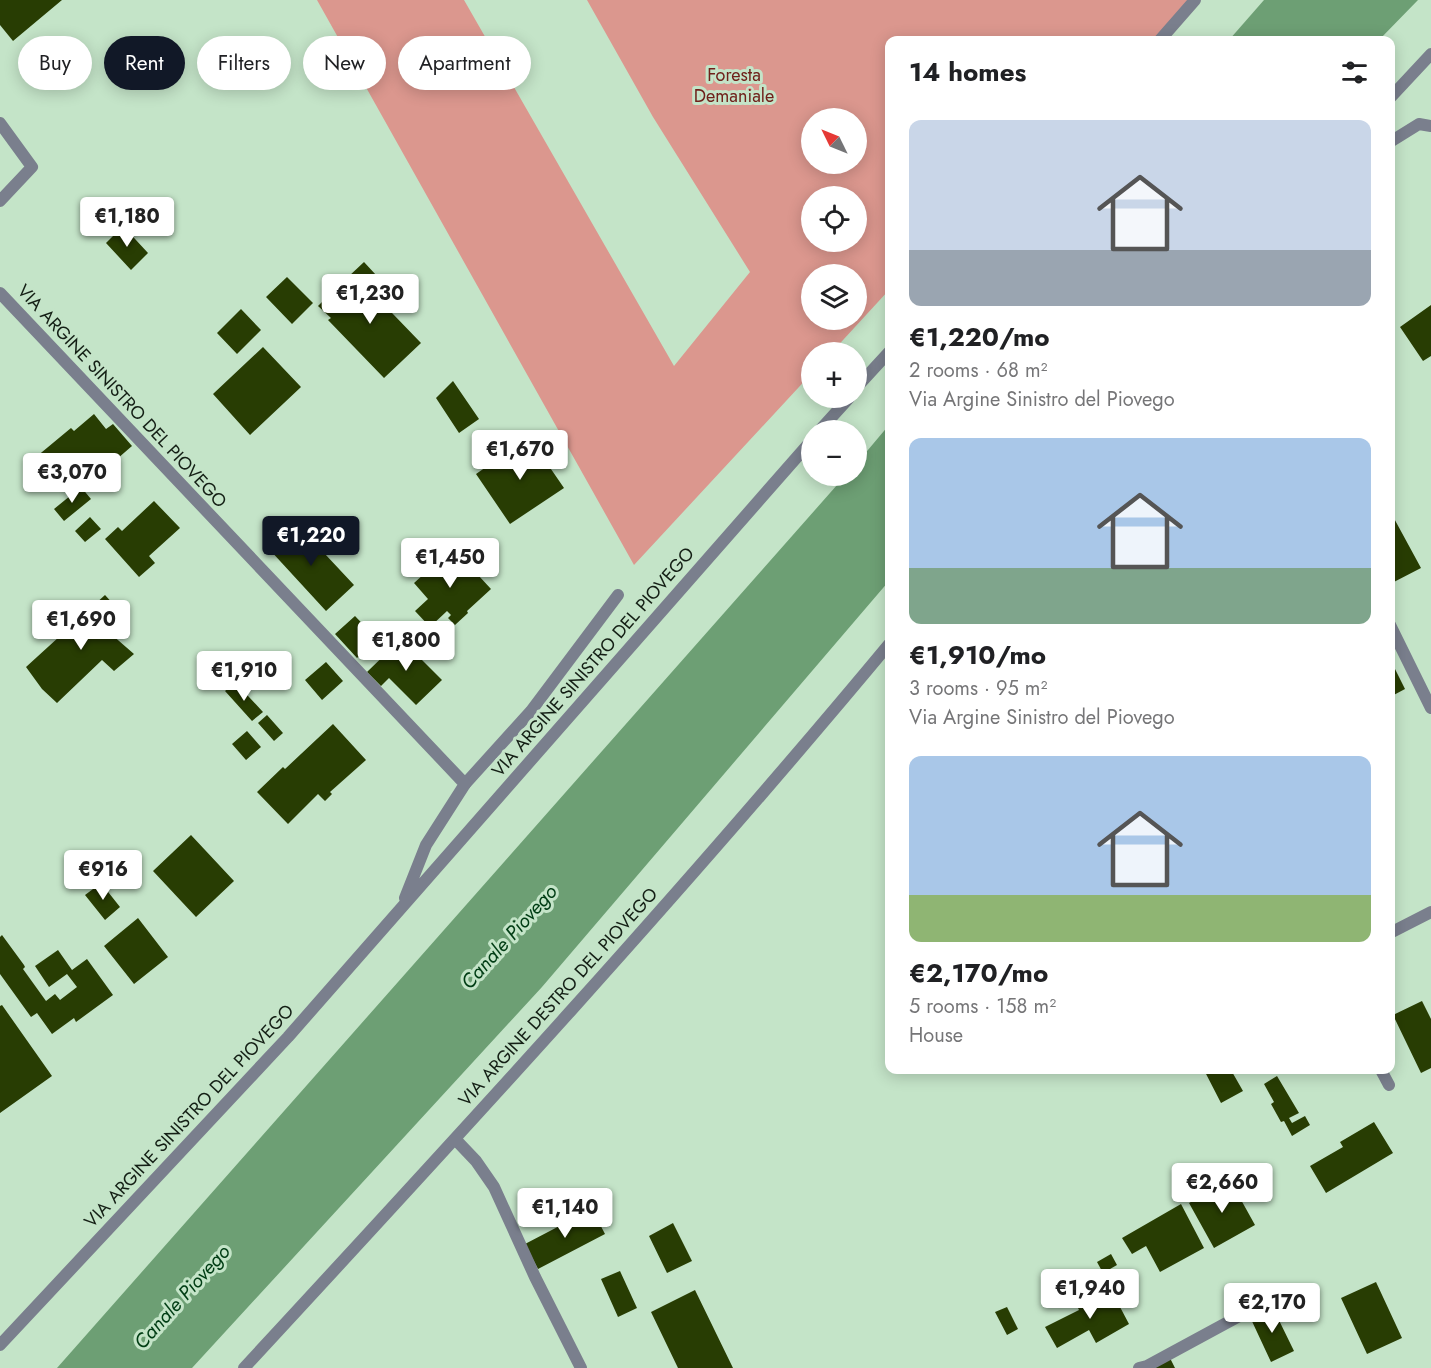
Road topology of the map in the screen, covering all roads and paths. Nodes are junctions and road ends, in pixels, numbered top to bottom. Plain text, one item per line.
1 (1195, 0) edge
2 (1164, 36) edge
3 (1431, 54) edge
4 (1395, 93) edge
5 (0, 123) edge
6 (1431, 126) edge
7 (1395, 139) edge
8 (0, 201) edge
9 (0, 294) edge
10 (885, 356) edge
11 (867, 376) edge
12 (840, 408) edge
13 (829, 420) edge
14 (801, 452) edge
15 (618, 595) dead end
16 (1395, 635) edge
17 (885, 649) edge
18 (1431, 708) edge
19 (465, 784) junction
20 (401, 907) junction
21 (1431, 912) edge
22 (1395, 930) edge
23 (1383, 1074) edge
24 (1389, 1085) dead end
25 (456, 1140) junction
26 (1244, 1314) dead end
27 (0, 1345) edge
28 (244, 1368) edge
29 (581, 1368) edge
30 (1139, 1368) edge

1 - 2 street
3 - 4 street
5 - 8 street
6 - 7 street
9 - 19 street, VIA ARGINE SINISTRO DEL PIOVEGO
10 - 11 street
12 - 13 street
14 - 20 street, VIA ARGINE SINISTRO DEL PIOVEGO
15 - 19 street, VIA ARGINE SINISTRO DEL PIOVEGO
16 - 18 street
17 - 25 street, VIA ARGINE DESTRO DEL PIOVEGO
19 - 20 street, VIA ARGINE SINISTRO DEL PIOVEGO
20 - 27 street, VIA ARGINE SINISTRO DEL PIOVEGO
21 - 22 street
23 - 24 street
25 - 28 street, VIA ARGINE DESTRO DEL PIOVEGO
25 - 29 street
26 - 30 street

